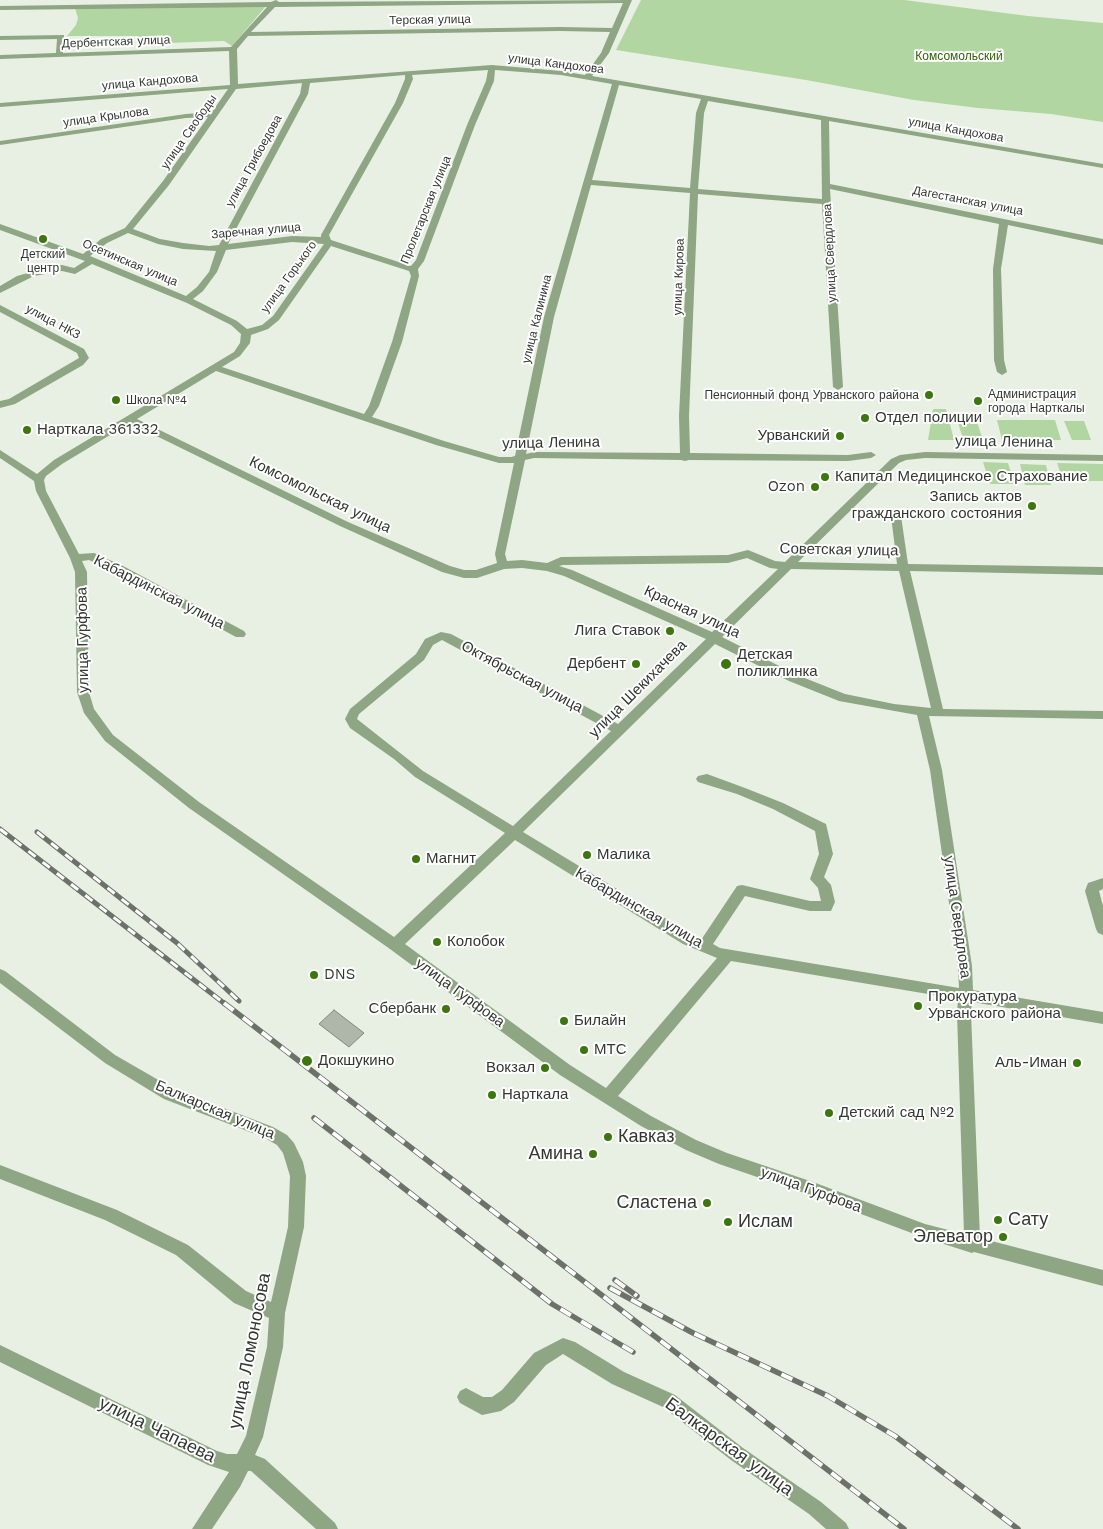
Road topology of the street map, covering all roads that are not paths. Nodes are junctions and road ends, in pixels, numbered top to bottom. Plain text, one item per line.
1 (628, 1) edge
2 (275, 2) edge
3 (0, 8) edge
4 (615, 30) junction
5 (246, 34) junction
6 (0, 38) edge
7 (233, 49) junction
8 (59, 55) junction
9 (0, 58) edge
10 (492, 67) junction
11 (408, 72) junction
12 (587, 78) junction
13 (307, 80) junction
14 (616, 83) junction
15 (233, 87) junction
16 (705, 98) junction
17 (0, 105) edge
18 (215, 114) junction
19 (825, 119) junction
20 (0, 143) edge
21 (1103, 166) edge
22 (589, 182) junction
23 (827, 186) junction
24 (694, 190) junction
25 (826, 202) junction
26 (1004, 222) junction
27 (0, 227) edge
28 (128, 230) junction
29 (328, 241) junction
30 (1103, 242) edge
31 (222, 248) junction
32 (88, 258) junction
33 (413, 269) junction
34 (0, 290) edge
35 (186, 300) junction
36 (0, 308) edge
37 (246, 333) junction
38 (216, 368) junction
39 (1002, 372) dead end
40 (838, 387) dead end
41 (0, 405) edge
42 (130, 419) junction
43 (366, 419) junction
44 (0, 453) edge
45 (871, 454) dead end
46 (904, 457) joint
47 (519, 458) junction
48 (684, 458) junction
49 (1103, 458) edge
50 (39, 480) junction
51 (896, 516) dead end
52 (76, 558) junction
53 (789, 564) junction
54 (503, 565) junction
55 (548, 566) junction
56 (903, 566) junction
57 (1103, 571) edge
58 (240, 634) dead end
59 (713, 638) junction
60 (450, 639) joint
61 (922, 711) junction
62 (938, 713) junction
63 (1103, 716) edge
64 (619, 730) junction
65 (702, 779) dead end
66 (514, 833) junction
67 (1103, 884) edge
68 (1103, 929) edge
69 (395, 945) junction
70 (704, 947) junction
71 (728, 955) junction
72 (0, 975) edge
73 (966, 994) junction
74 (1103, 1018) edge
75 (607, 1098) junction
76 (0, 1172) edge
77 (296, 1227) joint
78 (972, 1245) junction
79 (1103, 1278) edge
80 (277, 1313) junction
81 (0, 1353) edge
82 (466, 1397) dead end
83 (244, 1462) junction
84 (201, 1529) edge
85 (329, 1529) edge
86 (840, 1529) edge

1 - 2 street
1 - 4 street
2 - 3 street
2 - 5 street
4 - 5 street, Терская улица
4 - 12 street
5 - 7 street
6 - 8 street
7 - 8 street, Дербентская улица
7 - 15 street, улица Свободы
8 - 9 street, Дербентская улица
10 - 11 street, улица Кандохова
10 - 12 street, улица Кандохова
10 - 33 street, Пролетарская улица
11 - 13 street, улица Кандохова
11 - 29 street, улица Горького
12 - 14 street, улица Кандохова
13 - 15 street, улица Кандохова
13 - 31 street, улица Грибоедова
14 - 16 street, улица Кандохова
14 - 22 street, улица Калинина
15 - 17 street, улица Кандохова
15 - 18 street, улица Свободы
16 - 19 street, улица Кандохова
16 - 24 street, улица Кирова
18 - 20 street, улица Крылова
18 - 28 street, улица Свободы
19 - 21 street, улица Кандохова
19 - 23 street, улица Свердлова
22 - 24 street
22 - 47 street, улица Калинина
23 - 25 street, улица Свердлова
23 - 26 street, Дагестанская улица
24 - 25 street
24 - 48 street, улица Кирова
25 - 40 street, улица Свердлова
26 - 30 street, Дагестанская улица
26 - 39 street
27 - 32 street, Осетинская улица
28 - 31 street, Заречная улица
28 - 32 street, улица Свободы
29 - 31 street, Заречная улица
29 - 33 street, Заречная улица
29 - 37 street, улица Горького
31 - 35 street, улица Грибоедова
32 - 34 street
32 - 35 street, Осетинская улица
33 - 43 street, Пролетарская улица
35 - 37 street, Осетинская улица
36 - 41 street, улица НКЗ
37 - 38 street
38 - 42 street
38 - 43 street, улица Ленина
42 - 50 street
42 - 54 street, Комсомольская улица
43 - 47 street, улица Ленина
44 - 50 street
45 - 48 street, улица Ленина
46 - 49 street, улица Ленина
46 - 53 street, улица Шекихачева
47 - 48 street, улица Ленина
47 - 54 street, улица Калинина
50 - 52 street, улица Гурфова
51 - 56 street
52 - 58 street, Кабардинская улица
52 - 69 street, улица Гурфова
53 - 55 street, Советская улица
53 - 56 street, Советская улица
53 - 59 street, улица Шекихачева
54 - 55 street, Красная улица
55 - 59 street, Красная улица
56 - 57 street, Советская улица
56 - 62 street
59 - 61 street, Красная улица
59 - 64 street, улица Шекихачева
60 - 64 street, Октябрьская улица
60 - 66 street, Кабардинская улица
61 - 62 street, Красная улица
61 - 73 street, улица Свердлова
62 - 63 street, Красная улица
64 - 66 street, улица Шекихачева
65 - 70 street
66 - 69 street, улица Шекихачева
66 - 70 street, Кабардинская улица
67 - 68 street
69 - 75 street, улица Гурфова
70 - 71 street, Кабардинская улица
71 - 73 street, Кабардинская улица
71 - 75 street
72 - 77 street, Балкарская улица
73 - 74 street, Кабардинская улица
73 - 78 street, улица Свердлова
75 - 78 street, улица Гурфова
76 - 80 street
77 - 80 street, улица Ломоносова
78 - 79 street, улица Гурфова
80 - 83 street, улица Ломоносова
81 - 83 street, улица Чапаева
82 - 86 street, Балкарская улица
83 - 84 street, улица Ломоносова
83 - 85 street, улица Чапаева

